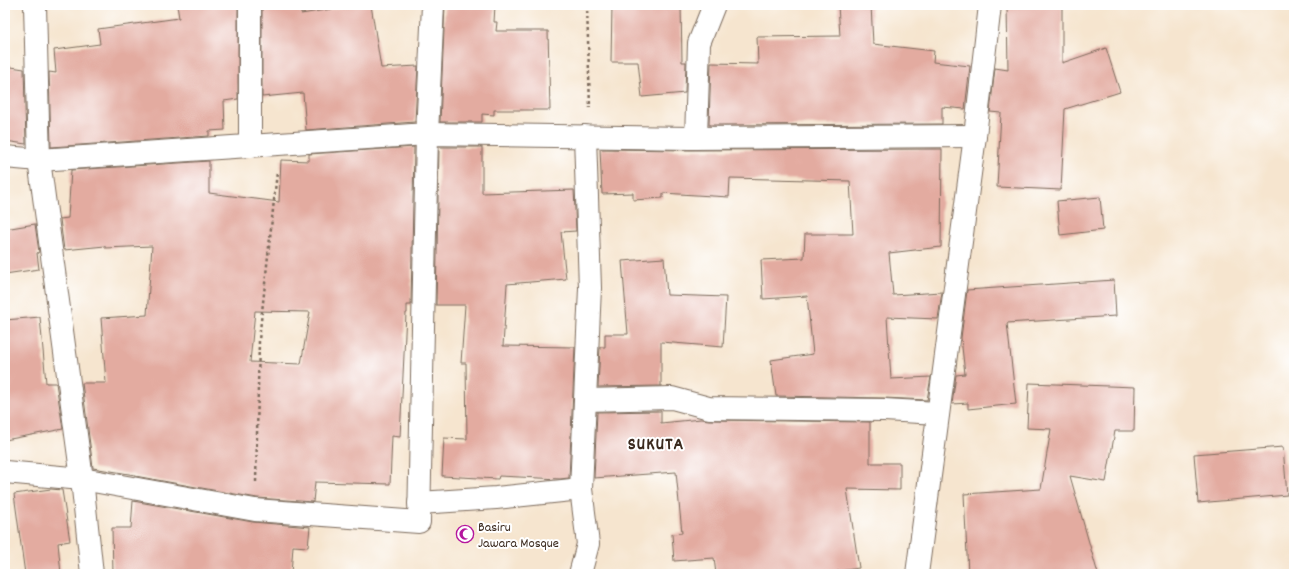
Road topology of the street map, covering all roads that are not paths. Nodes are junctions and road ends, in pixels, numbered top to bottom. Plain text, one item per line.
1 (35, 5) edge
2 (250, 5) edge
3 (434, 5) edge
4 (714, 5) edge
5 (990, 5) edge
6 (427, 134) junction
7 (588, 136) junction
8 (975, 136) junction
9 (696, 138) junction
10 (250, 146) junction
11 (5, 158) edge
12 (39, 160) junction
13 (586, 400) junction
14 (938, 413) junction
15 (5, 472) edge
16 (82, 479) junction
17 (581, 489) junction
18 (419, 503) junction
19 (92, 574) edge
20 (580, 574) edge
21 (917, 574) edge

1 - 12 street
2 - 10 street
3 - 6 street
4 - 9 street
5 - 8 street
6 - 7 street
6 - 10 street
6 - 18 street
7 - 9 street
7 - 13 street
8 - 9 street
8 - 14 street
10 - 12 street
11 - 12 street
12 - 16 street
13 - 14 street
13 - 17 street
14 - 21 street
15 - 16 street
16 - 18 street
16 - 19 street
17 - 18 street
17 - 20 street

